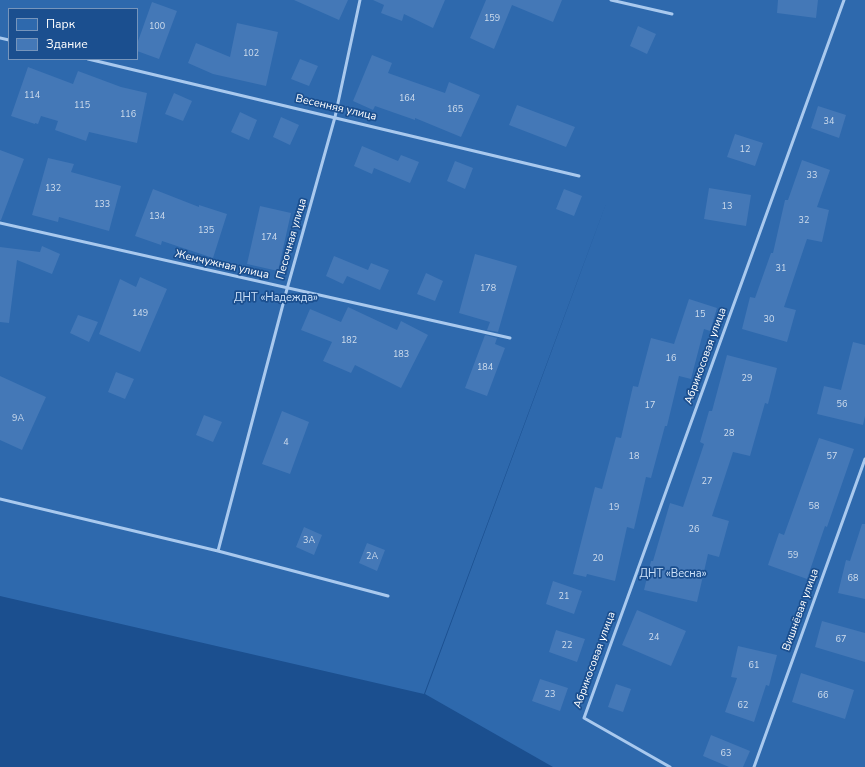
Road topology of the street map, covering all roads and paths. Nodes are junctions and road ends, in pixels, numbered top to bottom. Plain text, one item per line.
1 (360, 0) edge
2 (611, 0) edge
3 (844, 0) edge
4 (672, 14) dead end
5 (92, 60) edge
6 (335, 117) junction
7 (579, 176) dead end
8 (0, 223) edge
9 (287, 289) junction
10 (510, 338) dead end
11 (865, 459) edge
12 (0, 499) edge
13 (218, 551) junction
14 (388, 596) dead end
15 (670, 767) edge
16 (754, 767) edge

1 - 6 lane, Песочная улица
2 - 4 lane
3 - 15 lane, Абрикосовая улица
5 - 6 lane, Весенняя улица
6 - 7 lane, Весенняя улица
6 - 9 lane, Песочная улица
8 - 9 lane, Жемчужная улица
9 - 10 lane, Жемчужная улица
9 - 13 lane, Песочная улица
11 - 16 lane, Вишнёвая улица
12 - 13 lane
13 - 14 lane

